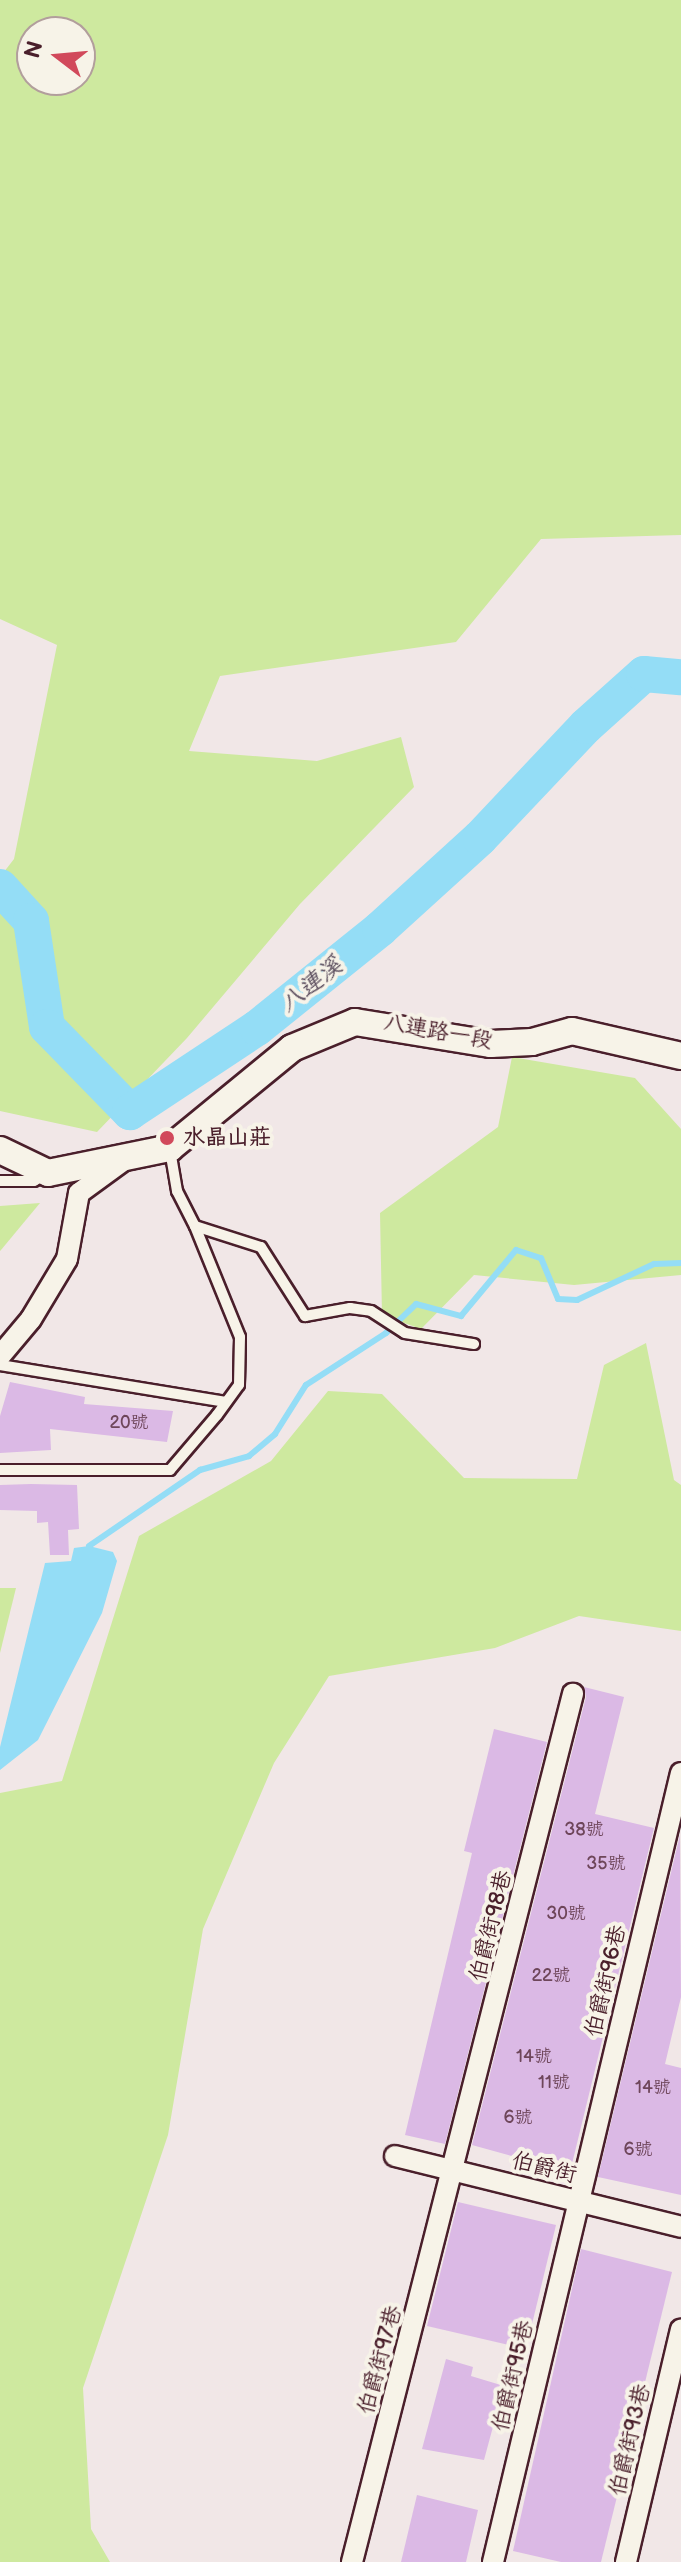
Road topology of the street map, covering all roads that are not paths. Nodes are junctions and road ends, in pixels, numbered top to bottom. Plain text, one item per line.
1 (681, 1056) edge
2 (170, 1148) junction
3 (0, 1150) edge
4 (133, 1153) junction
5 (48, 1173) junction
6 (0, 1181) edge
7 (195, 1226) junction
8 (474, 1344) dead end
9 (0, 1356) edge
10 (0, 1365) edge
11 (226, 1402) junction
12 (0, 1470) edge
13 (573, 1694) dead end
14 (681, 1773) edge
15 (395, 2156) dead end
16 (455, 2171) junction
17 (579, 2202) junction
18 (681, 2227) edge
19 (681, 2329) edge
20 (352, 2562) edge
21 (493, 2562) edge
22 (626, 2562) edge

1 - 2 street, 八連路一段
2 - 4 street
2 - 7 lane
3 - 5 street
4 - 5 street
4 - 9 street
5 - 6 lane
7 - 8 lane
7 - 11 lane
10 - 11 lane
11 - 12 lane
13 - 16 street, 伯爵街98巷
14 - 17 street, 伯爵街96巷
15 - 16 street, 伯爵街
16 - 17 street, 伯爵街
16 - 20 street, 伯爵街97巷
17 - 18 street, 伯爵街
17 - 21 street, 伯爵街95巷
19 - 22 street, 伯爵街93巷

